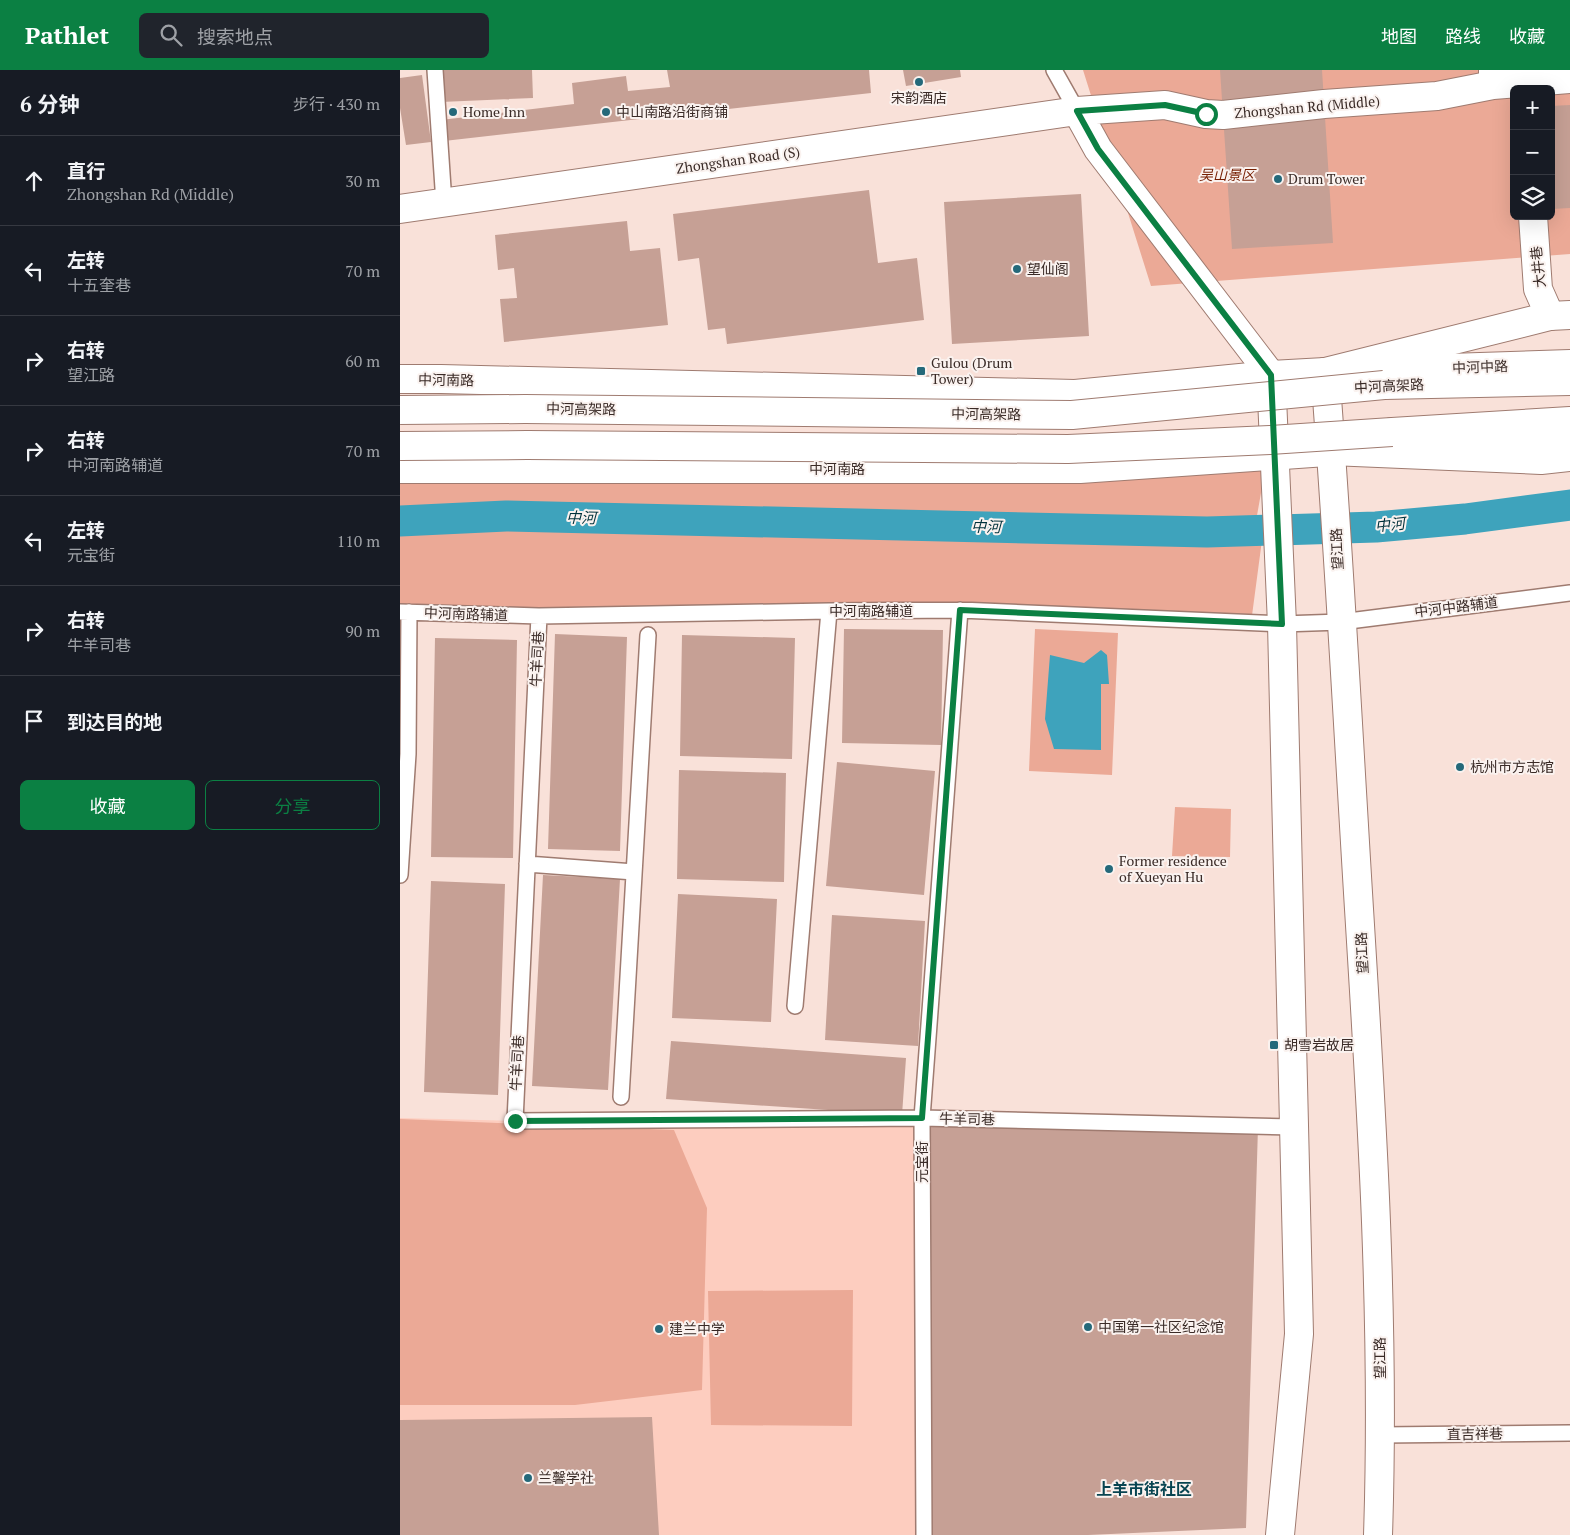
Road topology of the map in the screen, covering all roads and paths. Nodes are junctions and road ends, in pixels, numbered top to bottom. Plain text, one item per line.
1 (435, 70) edge
2 (1054, 70) edge
3 (1493, 77) edge
4 (1570, 79) edge
5 (1521, 85) edge
6 (1531, 85) edge
7 (1077, 111) junction
8 (444, 203) junction
9 (400, 209) edge
10 (1533, 220) edge
11 (1560, 316) edge
12 (1570, 364) edge
13 (1325, 372) junction
14 (1271, 375) junction
15 (400, 379) edge
16 (1570, 381) edge
17 (400, 410) edge
18 (1570, 421) edge
19 (1570, 436) edge
20 (400, 446) edge
21 (1331, 451) junction
22 (1274, 456) junction
23 (1570, 458) edge
24 (400, 469) edge
25 (1570, 593) edge
26 (960, 610) junction
27 (829, 611) junction
28 (405, 612) edge
29 (540, 616) junction
30 (1342, 622) junction
31 (1282, 624) junction
32 (648, 635) dead end
33 (404, 754) edge
34 (527, 864) junction
35 (634, 872) junction
36 (400, 875) edge
37 (795, 1006) dead end
38 (621, 1097) dead end
39 (922, 1118) junction
40 (1294, 1127) junction
41 (1570, 1433) edge
42 (1381, 1435) junction
43 (924, 1535) edge
44 (1280, 1535) edge
45 (1378, 1535) edge

1 - 8 lane
2 - 7 lane
3 - 5 main road, Zhongshan Rd (Middle)
3 - 7 main road, Zhongshan Rd (Middle)
4 - 6 main road, Zhongshan Rd (Middle)
7 - 8 main road, Zhongshan Road (S)
7 - 14 main road
8 - 9 main road, Zhongshan Road (S)
10 - 11 main road, 大井巷
11 - 13 main road
12 - 13 main road, 中河中路
13 - 14 main road, 中河中路
13 - 21 main road, 望江路
14 - 15 main road, 中河南路
14 - 22 main road
16 - 17 main road, 中河高架路, bridge
18 - 20 main road, bridge
19 - 21 main road
21 - 22 main road
21 - 23 main road
21 - 30 main road, 望江路
22 - 24 main road, 中河南路
22 - 31 main road
25 - 30 lane, 中河中路辅道
26 - 27 lane, 中河南路辅道
26 - 31 lane, 中河南路辅道
26 - 39 lane, 元宝街
27 - 29 lane, 中河南路辅道
27 - 37 lane
28 - 29 lane, 中河南路辅道
28 - 33 lane
29 - 34 lane, 牛羊司巷
30 - 31 lane, 中河南路辅道
30 - 42 main road, 望江路
31 - 40 main road
32 - 35 lane
33 - 36 lane
34 - 35 lane
34 - 39 lane, 牛羊司巷
35 - 38 lane
39 - 40 lane, 牛羊司巷
39 - 43 lane, 元宝街
40 - 44 main road
41 - 42 lane, 直吉祥巷
42 - 45 main road, 望江路

